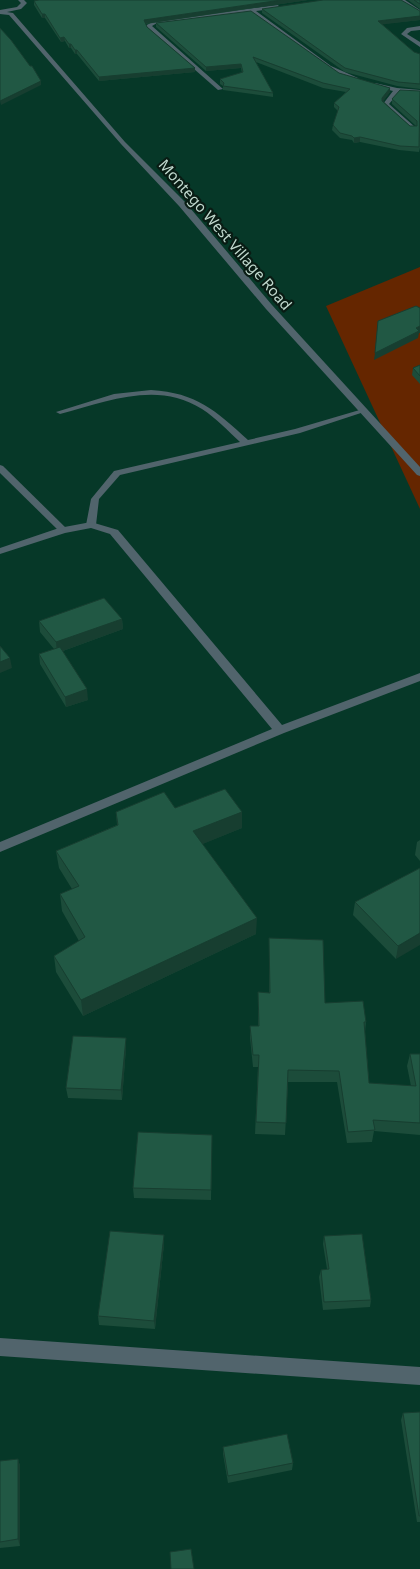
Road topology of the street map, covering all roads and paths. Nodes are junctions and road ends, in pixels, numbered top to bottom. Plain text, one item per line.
1 (401, 0) edge
2 (22, 3) edge
3 (30, 3) dead end
4 (288, 6) edge
5 (17, 8) junction
6 (0, 11) edge
7 (252, 11) junction
8 (420, 12) edge
9 (11, 14) junction
10 (420, 28) edge
11 (420, 45) edge
12 (360, 81) edge
13 (367, 83) edge
14 (220, 89) dead end
15 (397, 90) junction
16 (420, 92) edge
17 (413, 128) edge
18 (363, 411) junction
19 (60, 412) dead end
20 (245, 442) junction
21 (0, 468) edge
22 (420, 473) edge
23 (91, 525) junction
24 (63, 530) junction
25 (0, 551) edge
26 (420, 677) edge
27 (280, 730) junction
28 (0, 847) edge
29 (0, 1347) edge
30 (420, 1376) edge

1 - 8 street
2 - 3 street
2 - 5 street
4 - 7 street
5 - 6 street
5 - 9 street
6 - 9 street
7 - 12 street
7 - 14 street
9 - 18 street, Montego West Village Road
10 - 11 street
13 - 15 street
15 - 16 street
15 - 17 street
18 - 20 lane
18 - 22 street, Montego West Village Road
19 - 20 lane
20 - 23 lane
21 - 24 lane
23 - 24 street
23 - 27 street
24 - 25 street
26 - 27 street
27 - 28 street
29 - 30 street

